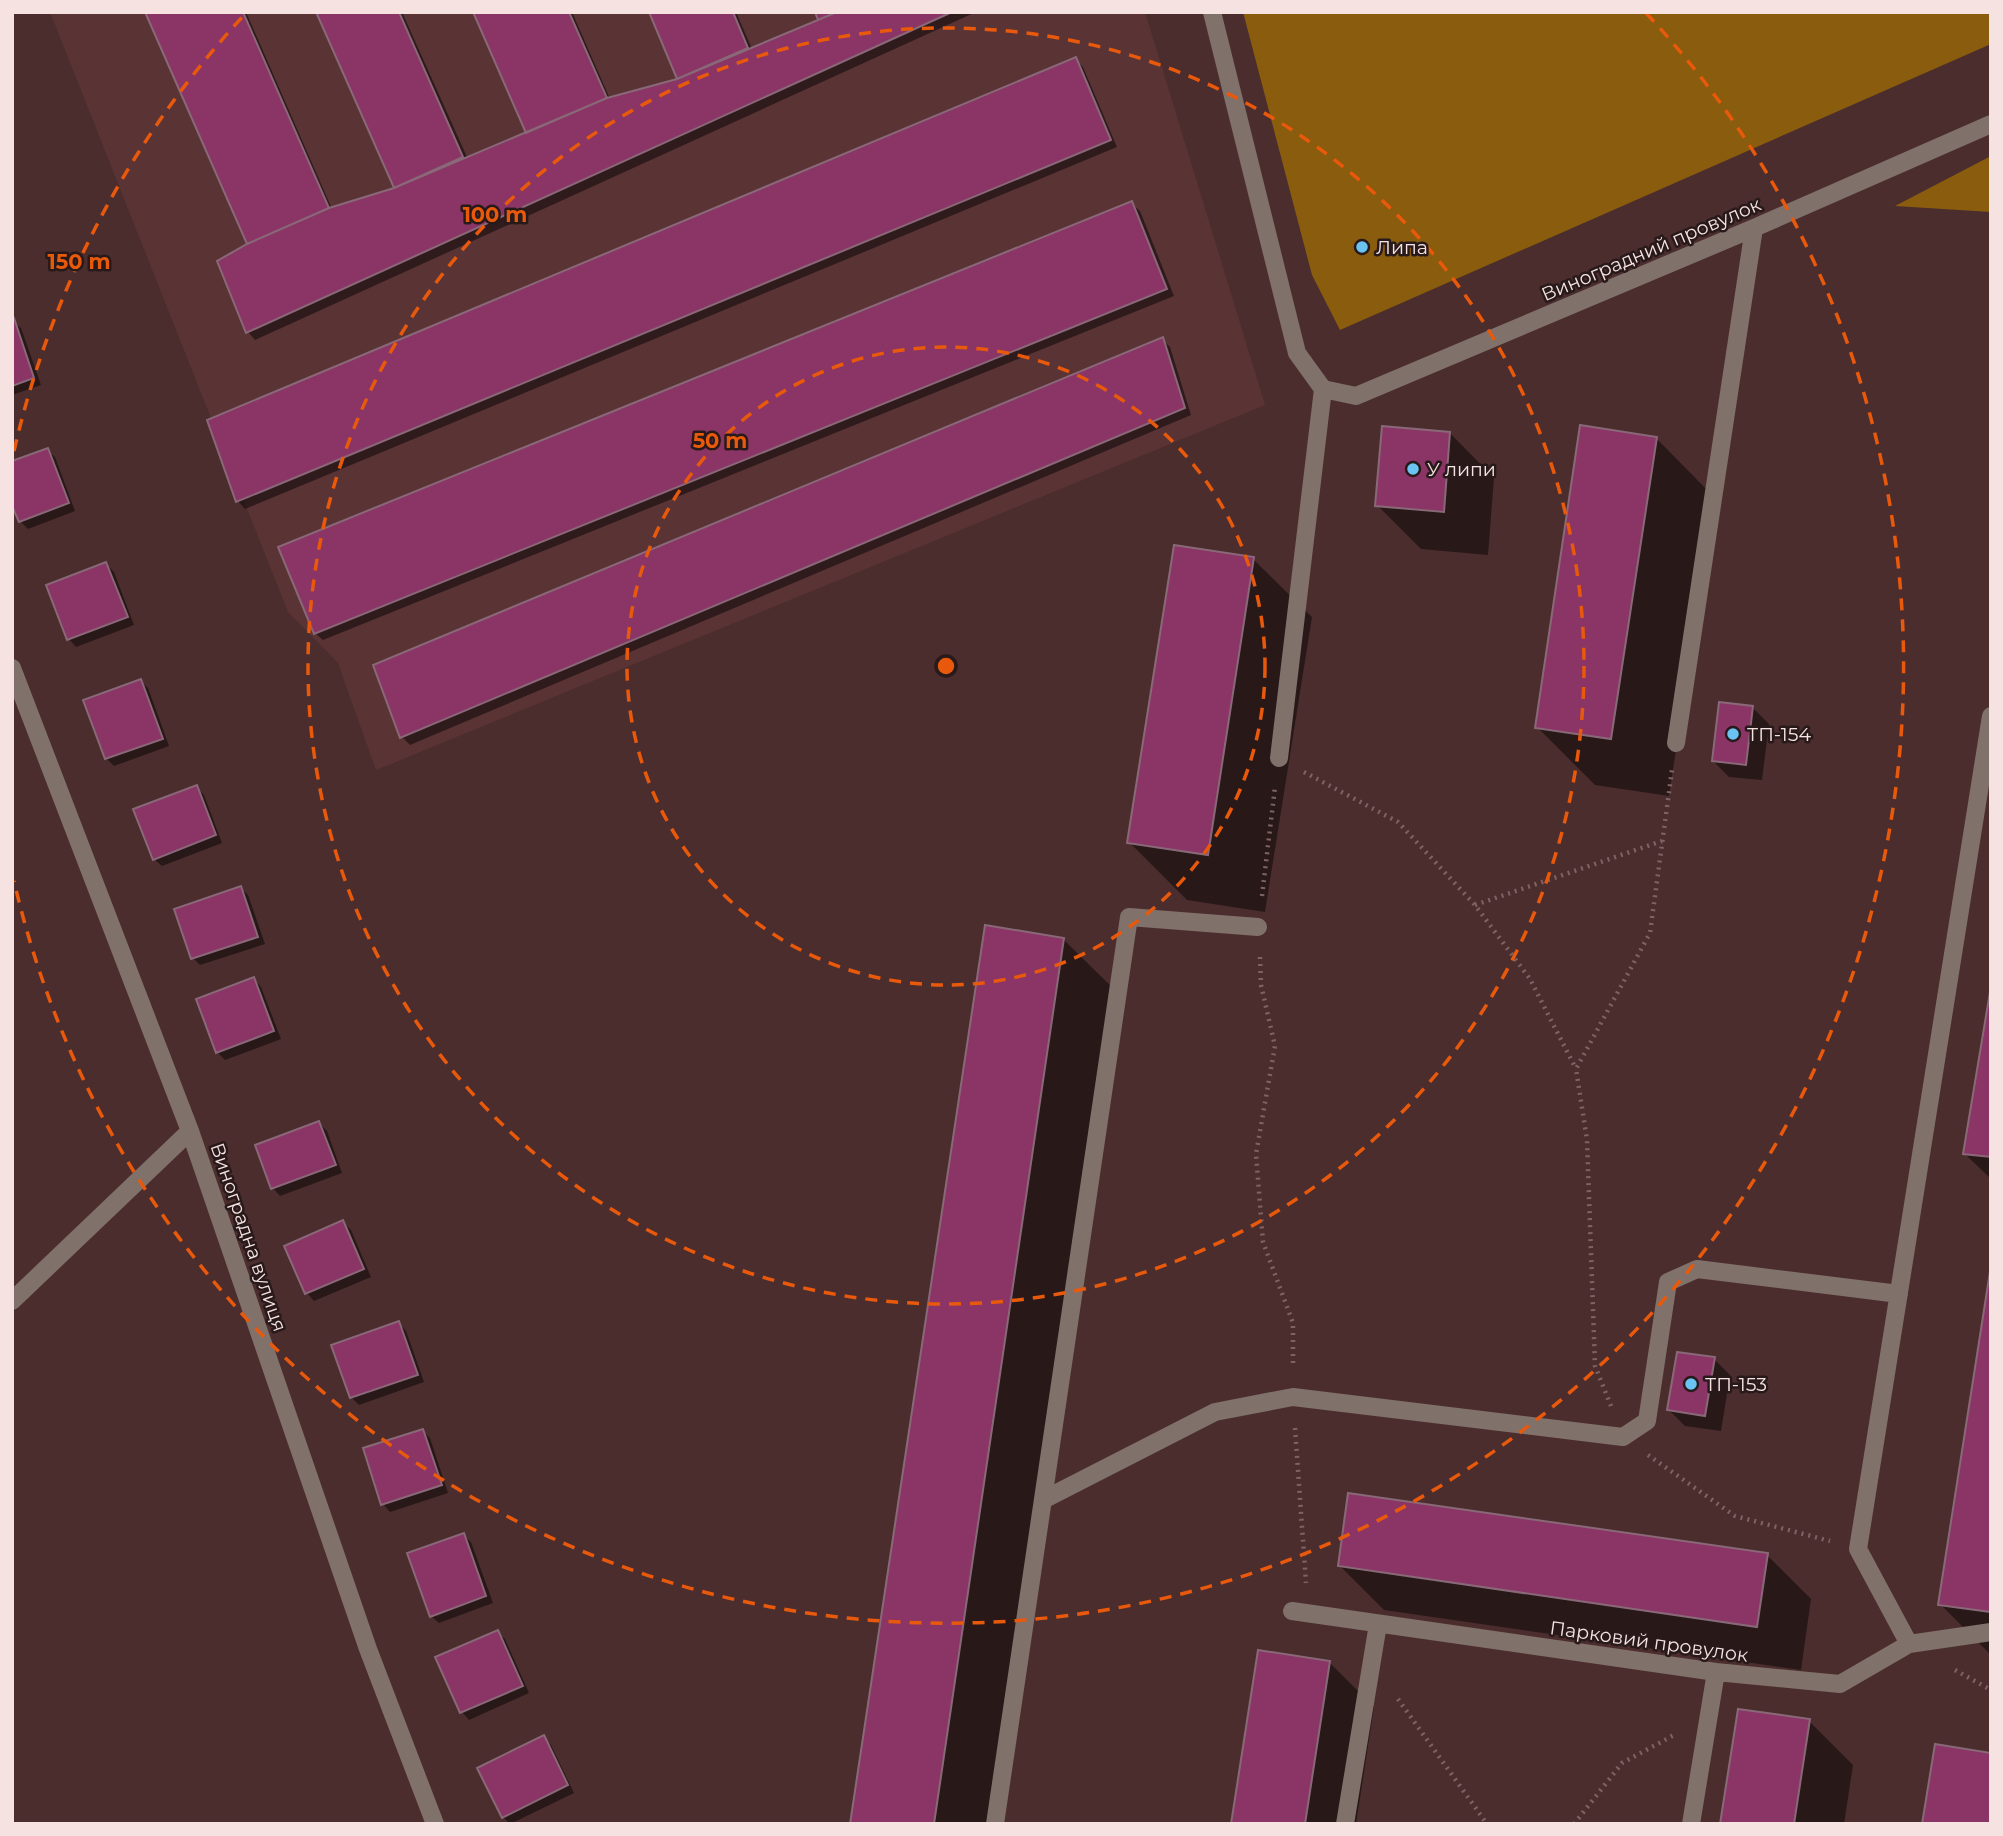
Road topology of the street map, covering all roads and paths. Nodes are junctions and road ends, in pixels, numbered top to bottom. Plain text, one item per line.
1 (1212, 12) edge
2 (1991, 124) edge
3 (1754, 228) junction
4 (1324, 389) junction
5 (12, 667) edge
6 (1991, 716) edge
7 (1676, 743) joint
8 (1279, 758) junction
9 (1662, 841) junction
10 (1475, 905) junction
11 (1258, 927) joint
12 (1576, 1069) junction
13 (190, 1131) junction
14 (1899, 1294) junction
15 (12, 1301) edge
16 (1623, 1437) junction
17 (1043, 1500) junction
18 (1858, 1549) junction
19 (1292, 1611) dead end
20 (1378, 1624) junction
21 (1991, 1632) edge
22 (1909, 1644) junction
23 (1716, 1672) junction
24 (1709, 1716) junction
25 (435, 1824) edge
26 (995, 1824) edge
27 (1345, 1824) edge
28 (1574, 1824) edge
29 (1691, 1824) edge

1 - 4 street
2 - 3 street, Виноградний провулок
3 - 4 street, Виноградний провулок
3 - 7 street
4 - 8 street
5 - 13 street, Виноградна вулиця
6 - 14 street
7 - 9 path
8 - 10 path
8 - 11 path
9 - 10 path
9 - 12 path
10 - 12 path
11 - 17 street
12 - 16 path
13 - 15 street
13 - 25 street, Виноградна вулиця
14 - 16 street
14 - 18 street
16 - 17 street
16 - 18 path
17 - 26 street
18 - 22 street
19 - 20 street, Парковий провулок
20 - 23 street, Парковий провулок
20 - 27 street
21 - 22 street, Парковий провулок
22 - 23 street, Парковий провулок
23 - 24 street
24 - 28 path
24 - 29 street

